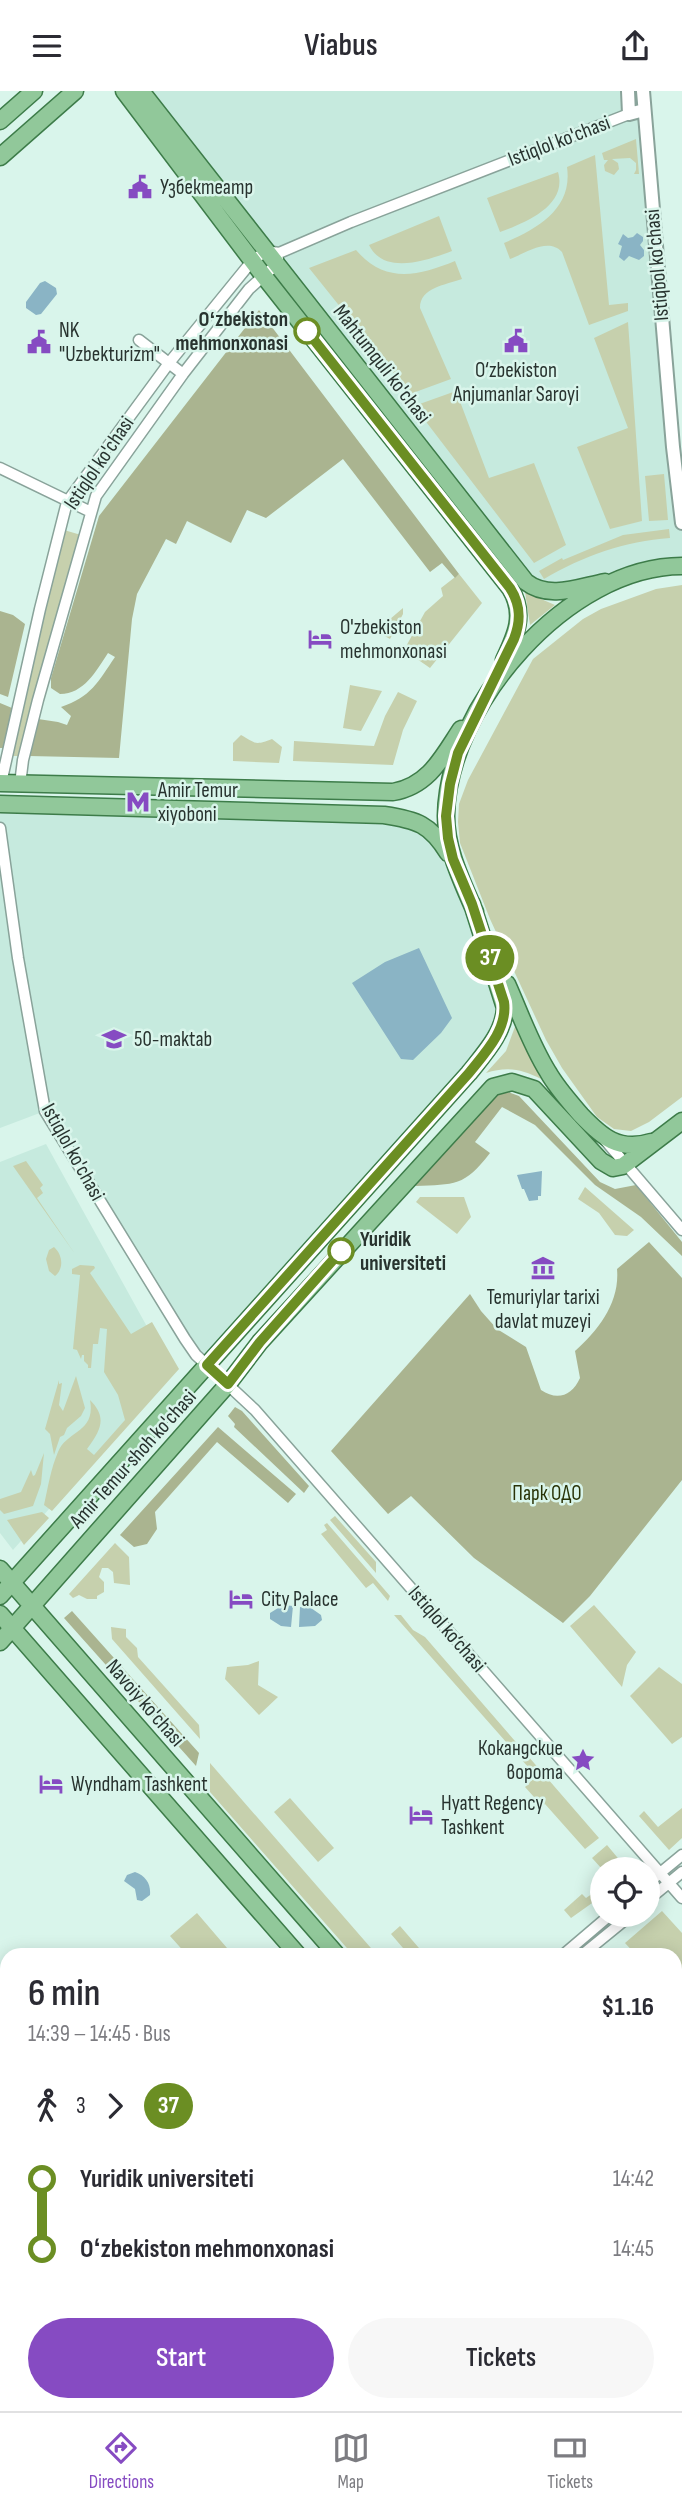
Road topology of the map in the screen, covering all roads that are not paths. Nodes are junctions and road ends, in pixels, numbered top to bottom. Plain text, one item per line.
1 (34, 91) edge
2 (75, 91) edge
3 (124, 91) edge
4 (141, 91) edge
5 (628, 91) edge
6 (643, 91) edge
7 (644, 110) junction
8 (629, 114) junction
9 (0, 121) edge
10 (0, 157) edge
11 (274, 256) junction
12 (252, 261) junction
13 (263, 275) junction
14 (139, 340) dead end
15 (169, 363) junction
16 (183, 373) junction
17 (0, 467) edge
18 (67, 502) junction
19 (91, 512) junction
20 (682, 523) edge
21 (682, 566) edge
22 (625, 578) junction
23 (493, 683) junction
24 (1, 783) edge
25 (20, 784) junction
26 (0, 804) edge
27 (0, 828) edge
28 (457, 869) junction
29 (472, 904) junction
30 (682, 1121) edge
31 (595, 1130) junction
32 (658, 1139) junction
33 (626, 1164) junction
34 (682, 1230) edge
35 (207, 1365) junction
36 (228, 1384) junction
37 (0, 1569) edge
38 (12, 1583) junction
39 (0, 1596) edge
40 (32, 1605) junction
41 (0, 1614) edge
42 (13, 1628) junction
43 (0, 1642) edge
44 (682, 1855) edge
45 (646, 1857) edge
46 (682, 1872) edge
47 (660, 1873) joint
48 (669, 1883) junction
49 (660, 1890) edge
50 (682, 1899) edge
51 (596, 1927) edge
52 (616, 1927) edge
53 (292, 1948) edge
54 (331, 1948) edge
55 (571, 1948) edge
56 (591, 1948) edge

1 - 9 main road
2 - 10 main road
3 - 12 main road, Mahtumquli ko'chasi
4 - 11 main road, Mahtumquli ko'chasi
5 - 8 street
6 - 7 street, Istiqbol ko'chasi
7 - 8 street, Istiqlol ko'chasi
7 - 20 street, Istiqbol ko'chasi
8 - 11 street, Istiqlol ko'chasi
11 - 12 street, Istiqlol ko'chasi
11 - 13 street, Istiqlol ko'chasi
11 - 22 main road, Mahtumquli ko'chasi
12 - 13 main road, Mahtumquli ko'chasi
12 - 15 street, Istiqlol ko'chasi
13 - 16 street, Istiqlol ko'chasi
13 - 23 main road, Mahtumquli ko'chasi
14 - 15 street
15 - 16 street
15 - 18 street, Istiqlol ko'chasi
16 - 19 street, Istiqlol ko'chasi
17 - 18 street
18 - 19 street
18 - 24 street, Istiqlol ko'chasi
19 - 25 street, Istiqlol ko'chasi
21 - 22 main road
22 - 23 main road
23 - 25 main road
23 - 28 main road
24 - 25 main road
26 - 28 main road
27 - 35 street, Istiqlol ko'chasi
28 - 29 main road
29 - 31 main road
29 - 35 main road, Amir Temur shoh ko'chasi
30 - 32 main road
31 - 32 main road
31 - 33 street
32 - 33 main road
33 - 34 street
33 - 36 main road, Amir Temur shoh ko'chasi
35 - 36 street, Istiqlol ko‘chasi
35 - 38 main road, Amir Temur shoh ko'chasi
36 - 40 main road, Amir Temur shoh ko'chasi
36 - 45 street, Istiqlol ko‘chasi
37 - 38 main road, Navoiy ko'chasi
38 - 39 main road, Amir Temur shoh ko'chasi
38 - 40 main road, Navoiy ko'chasi
40 - 42 main road, Amir Temur shoh ko'chasi
40 - 54 main road, Navoiy ko'chasi
41 - 42 main road
42 - 43 main road, Amir Temur shoh ko'chasi
42 - 53 main road
44 - 47 street
46 - 48 street
47 - 48 street, Istiqlol ko‘chasi
48 - 49 street
48 - 50 street, Istiqlol ko‘chasi
51 - 55 street
52 - 56 street

